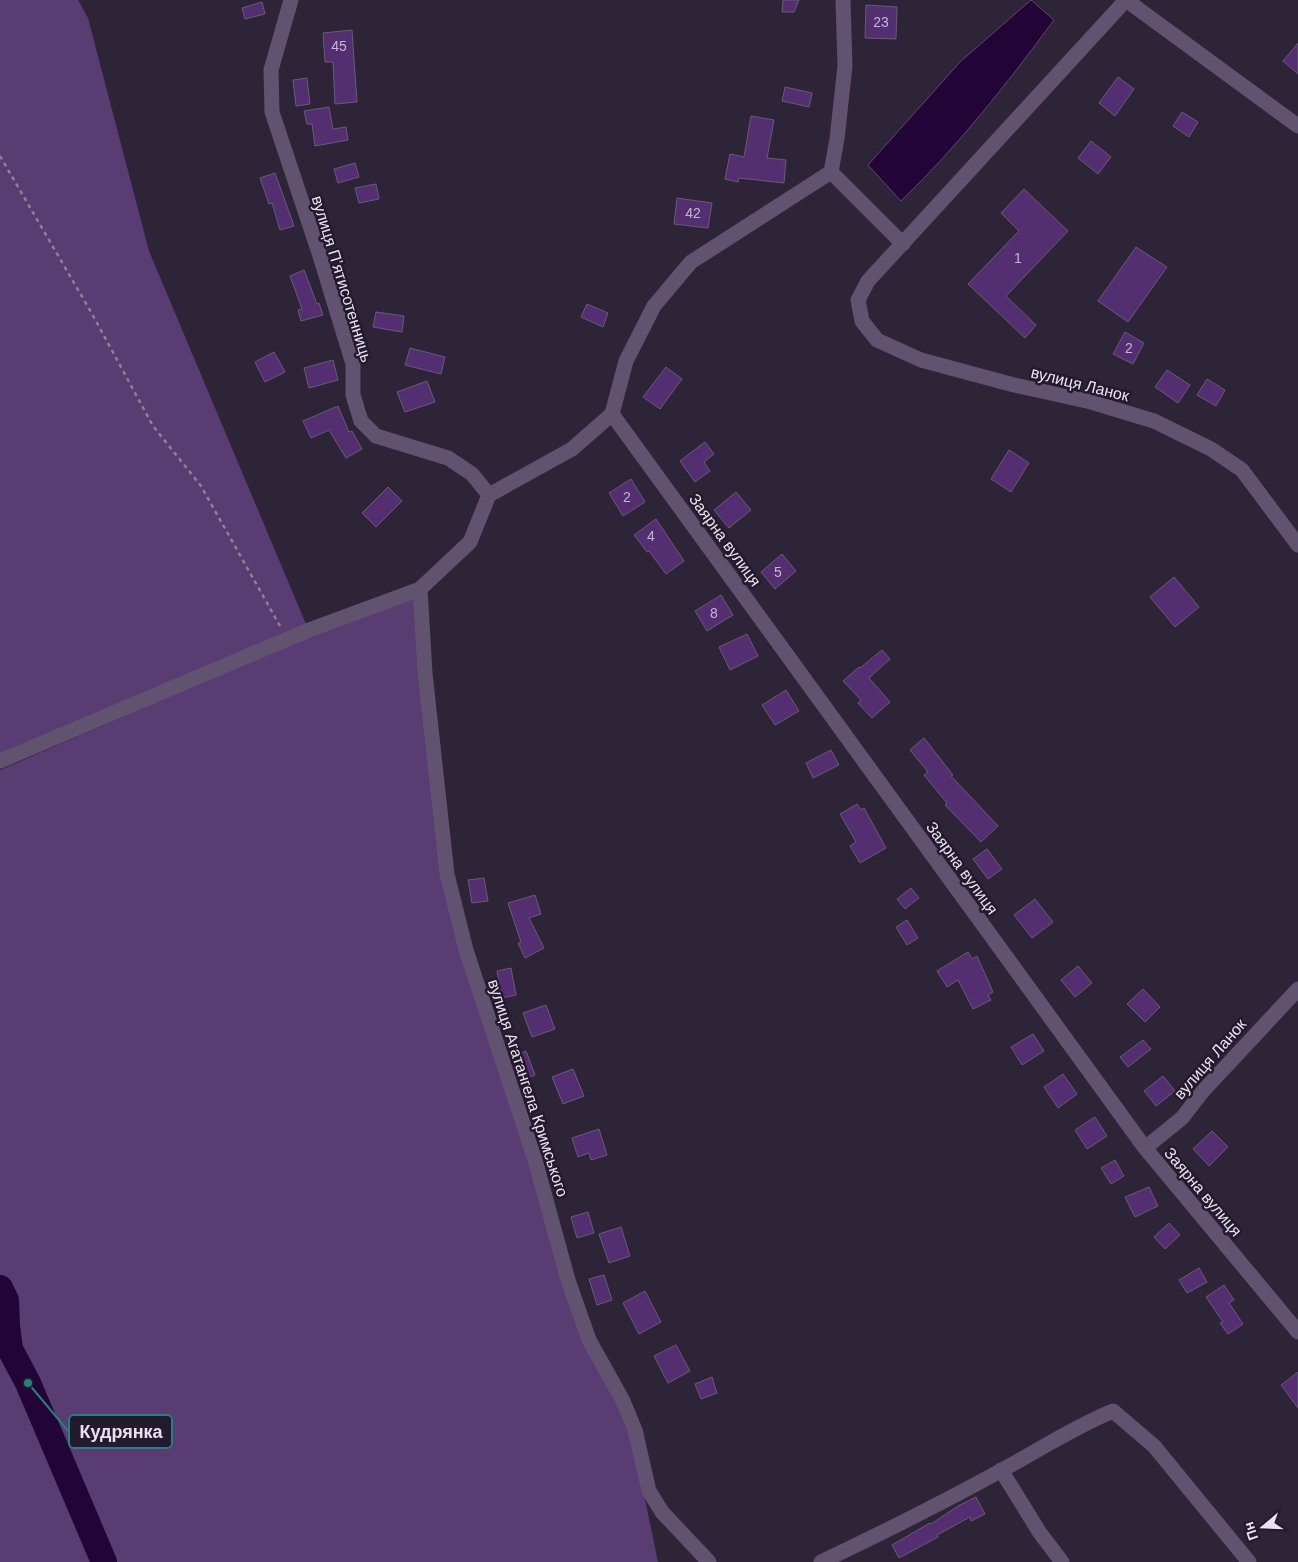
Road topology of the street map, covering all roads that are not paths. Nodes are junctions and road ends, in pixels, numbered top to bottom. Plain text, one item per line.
1 (291, 0) edge
2 (843, 0) edge
3 (1126, 0) edge
4 (1298, 126) edge
5 (831, 172) junction
6 (903, 244) junction
7 (612, 414) junction
8 (488, 495) junction
9 (1298, 544) edge
10 (420, 589) junction
11 (0, 761) edge
12 (1298, 989) edge
13 (1144, 1148) junction
14 (1298, 1332) edge
15 (1001, 1470) junction
16 (709, 1562) edge
17 (821, 1562) edge
18 (1062, 1562) edge
19 (1249, 1562) edge

1 - 8 street, вулиця Пʼятисотенниць
2 - 5 street
3 - 4 street
3 - 6 street
5 - 6 street
5 - 7 street
6 - 9 street, вулиця Ланок
7 - 8 street
7 - 13 street, Заярна вулиця
8 - 10 street
10 - 11 street
10 - 16 street, вулиця Агатангела Кримського
12 - 13 street, вулиця Ланок
13 - 14 street, Заярна вулиця
15 - 17 street
15 - 18 street
15 - 19 street

